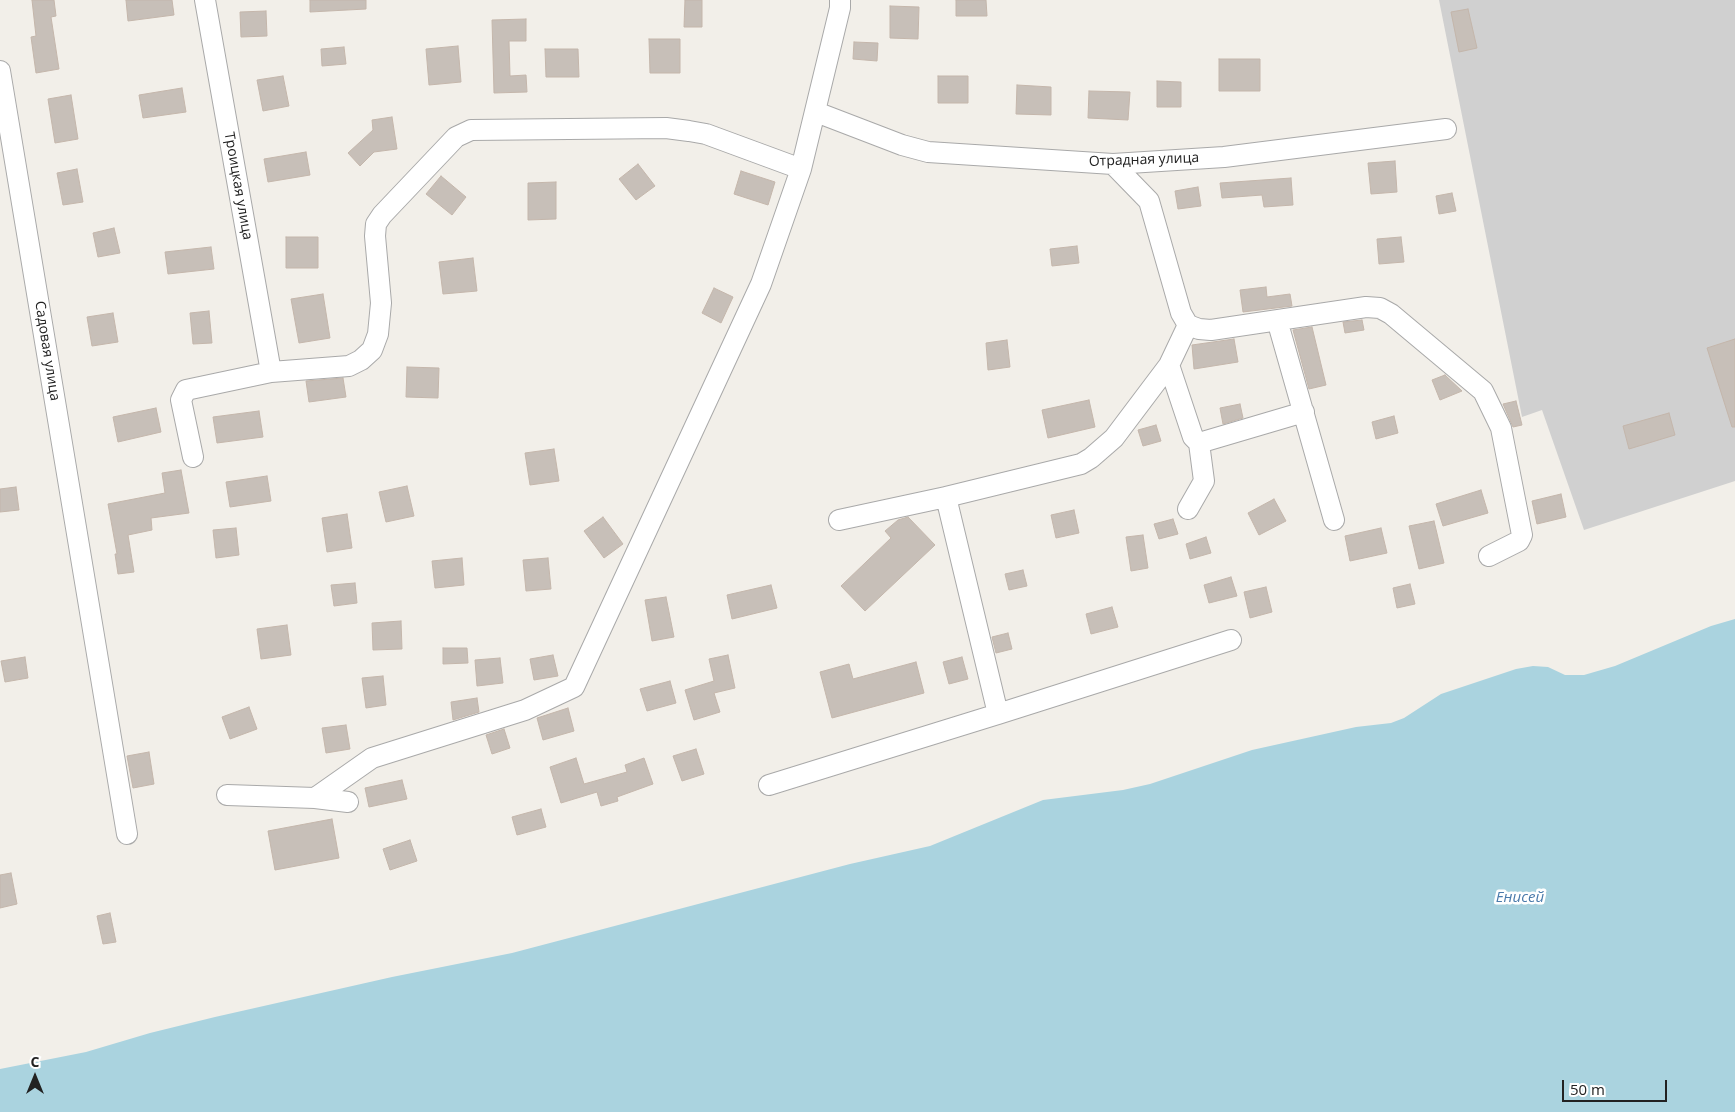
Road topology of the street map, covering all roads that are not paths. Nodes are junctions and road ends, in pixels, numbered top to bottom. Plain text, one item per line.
1 (205, 0) edge
2 (840, 0) edge
3 (0, 71) edge
4 (816, 112) junction
5 (1446, 129) dead end
6 (1113, 164) junction
7 (802, 169) junction
8 (1278, 320) junction
9 (1188, 325) junction
10 (1169, 365) junction
11 (271, 372) junction
12 (1304, 412) junction
13 (1199, 443) junction
14 (193, 457) dead end
15 (946, 497) junction
16 (1188, 509) dead end
17 (839, 520) dead end
18 (1334, 520) dead end
19 (1490, 556) dead end
20 (1231, 640) dead end
21 (998, 714) junction
22 (769, 785) dead end
23 (227, 794) dead end
24 (315, 798) junction
25 (348, 802) dead end
26 (127, 834) dead end

1 - 11 street, Троицкая улица
2 - 4 street
3 - 26 street, Садовая улица
4 - 6 street, Отрадная улица
4 - 7 street
5 - 6 street, Отрадная улица
6 - 9 street
7 - 11 street
7 - 24 street
8 - 9 street
8 - 12 street
8 - 19 street
9 - 10 street
10 - 13 street
10 - 15 street
11 - 14 street
12 - 13 street
12 - 18 street
13 - 16 street
15 - 17 street
15 - 21 street
20 - 21 street
21 - 22 street
23 - 24 street
24 - 25 street

